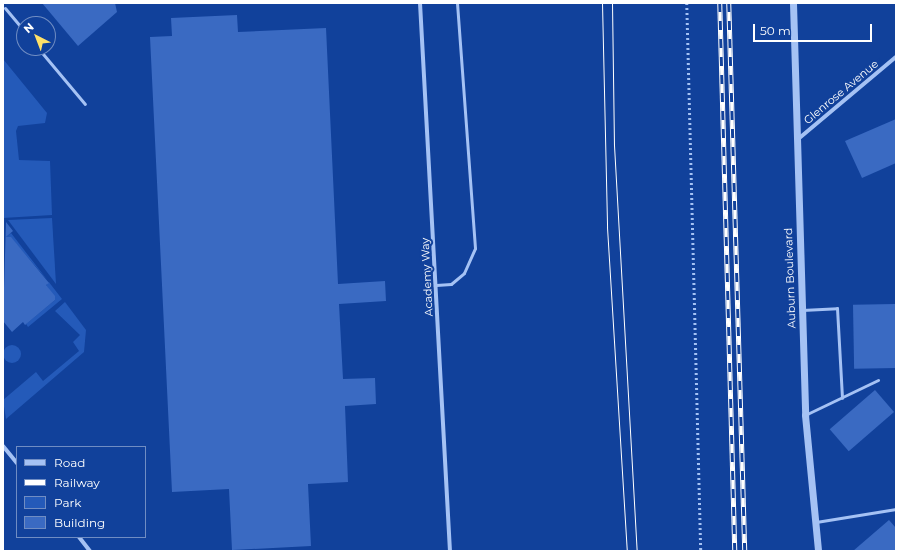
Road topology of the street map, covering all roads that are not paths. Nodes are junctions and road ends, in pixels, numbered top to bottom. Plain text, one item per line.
1 (420, 3) edge
2 (457, 3) edge
3 (792, 3) edge
4 (5, 8) dead end
5 (16, 21) edge
6 (45, 56) edge
7 (896, 57) edge
8 (85, 104) dead end
9 (797, 140) junction
10 (436, 285) junction
11 (802, 310) junction
12 (878, 380) dead end
13 (842, 398) junction
14 (806, 415) junction
15 (3, 446) edge
16 (16, 462) edge
17 (896, 509) edge
18 (814, 522) junction
19 (80, 538) edge
20 (90, 551) edge
21 (450, 551) edge
22 (818, 551) edge

1 - 10 street, Academy Way
2 - 10 lane
3 - 9 street, Auburn Boulevard
4 - 5 lane
6 - 8 lane
7 - 9 street, Glenrose Avenue
9 - 11 street, Auburn Boulevard
10 - 21 street, Academy Way
11 - 13 lane
11 - 14 street, Auburn Boulevard
12 - 13 lane
13 - 14 lane
14 - 18 street, Auburn Boulevard
15 - 16 street
17 - 18 lane
18 - 22 street, Auburn Boulevard
19 - 20 street

